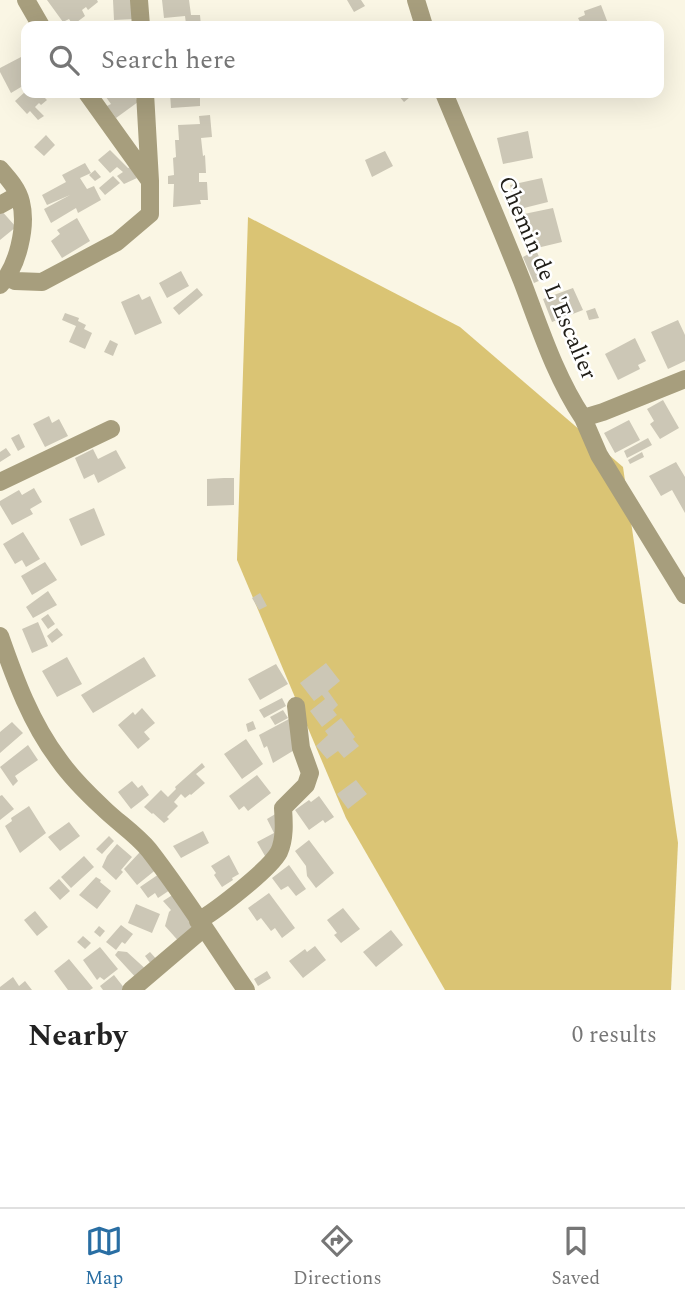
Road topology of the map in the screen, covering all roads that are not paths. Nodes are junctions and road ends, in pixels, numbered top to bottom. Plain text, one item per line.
1 (26, 0) edge
2 (139, 0) edge
3 (416, 0) edge
4 (38, 21) edge
5 (141, 21) edge
6 (422, 21) edge
7 (91, 98) edge
8 (145, 98) edge
9 (446, 98) edge
10 (0, 169) edge
11 (150, 181) junction
12 (18, 195) junction
13 (0, 205) edge
14 (4, 281) edge
15 (685, 379) edge
16 (583, 418) junction
17 (111, 429) dead end
18 (0, 482) edge
19 (685, 595) edge
20 (0, 636) edge
21 (296, 706) dead end
22 (201, 924) junction
23 (131, 990) edge
24 (246, 990) edge

1 - 4 street
2 - 5 street
3 - 6 street
7 - 11 street
8 - 11 street
9 - 16 street, Chemin de L'Escalier
10 - 12 street
11 - 14 street
12 - 13 street
12 - 14 street
15 - 16 street, Chemin de L'Escalier
16 - 19 street
17 - 18 street
20 - 22 street
21 - 22 street
22 - 23 street
22 - 24 street

